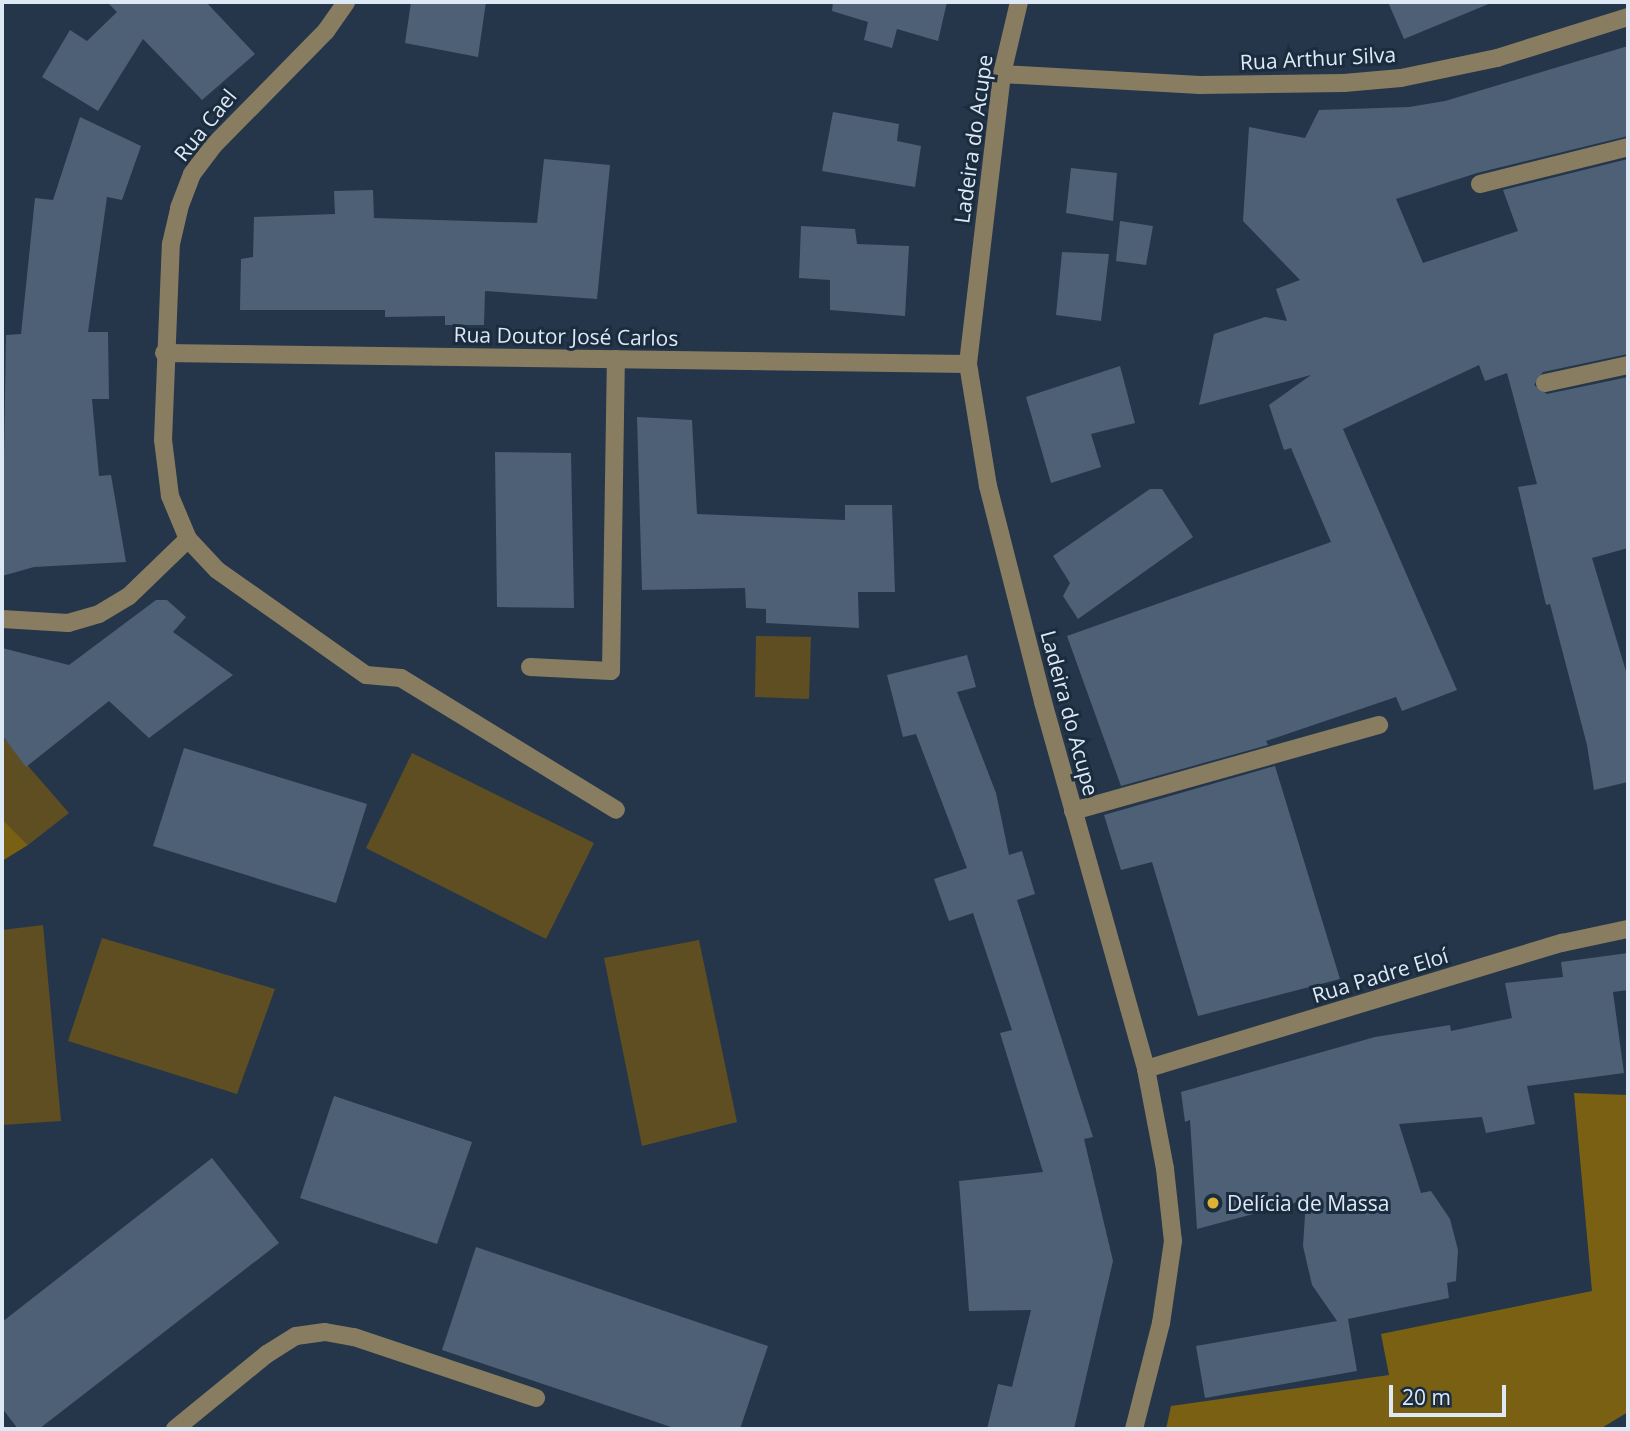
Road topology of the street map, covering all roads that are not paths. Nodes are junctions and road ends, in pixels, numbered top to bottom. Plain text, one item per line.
1 (346, 2) edge
2 (1019, 2) edge
3 (1628, 18) edge
4 (1002, 74) junction
5 (1628, 147) edge
6 (1480, 184) dead end
7 (164, 353) junction
8 (616, 359) junction
9 (968, 365) junction
10 (1628, 365) edge
11 (1545, 383) dead end
12 (188, 539) junction
13 (2, 619) edge
14 (530, 667) dead end
15 (1379, 725) dead end
16 (616, 810) dead end
17 (1073, 811) junction
18 (1628, 929) edge
19 (1146, 1069) junction
20 (536, 1398) dead end
21 (175, 1429) edge
22 (1135, 1429) edge

1 - 7 street, Rua Cael
2 - 4 street, Ladeira do Acupe
3 - 4 street, Rua Arthur Silva
4 - 9 street, Ladeira do Acupe
5 - 6 street
7 - 8 street, Rua Doutor José Carlos
7 - 12 street, Rua Cael
8 - 9 street, Rua Doutor José Carlos
8 - 14 street
9 - 17 street, Ladeira do Acupe
10 - 11 street
12 - 13 street
12 - 16 street
15 - 17 street
17 - 19 street, Ladeira do Acupe
18 - 19 street, Rua Padre Eloí
19 - 22 street, Ladeira do Acupe
20 - 21 street

